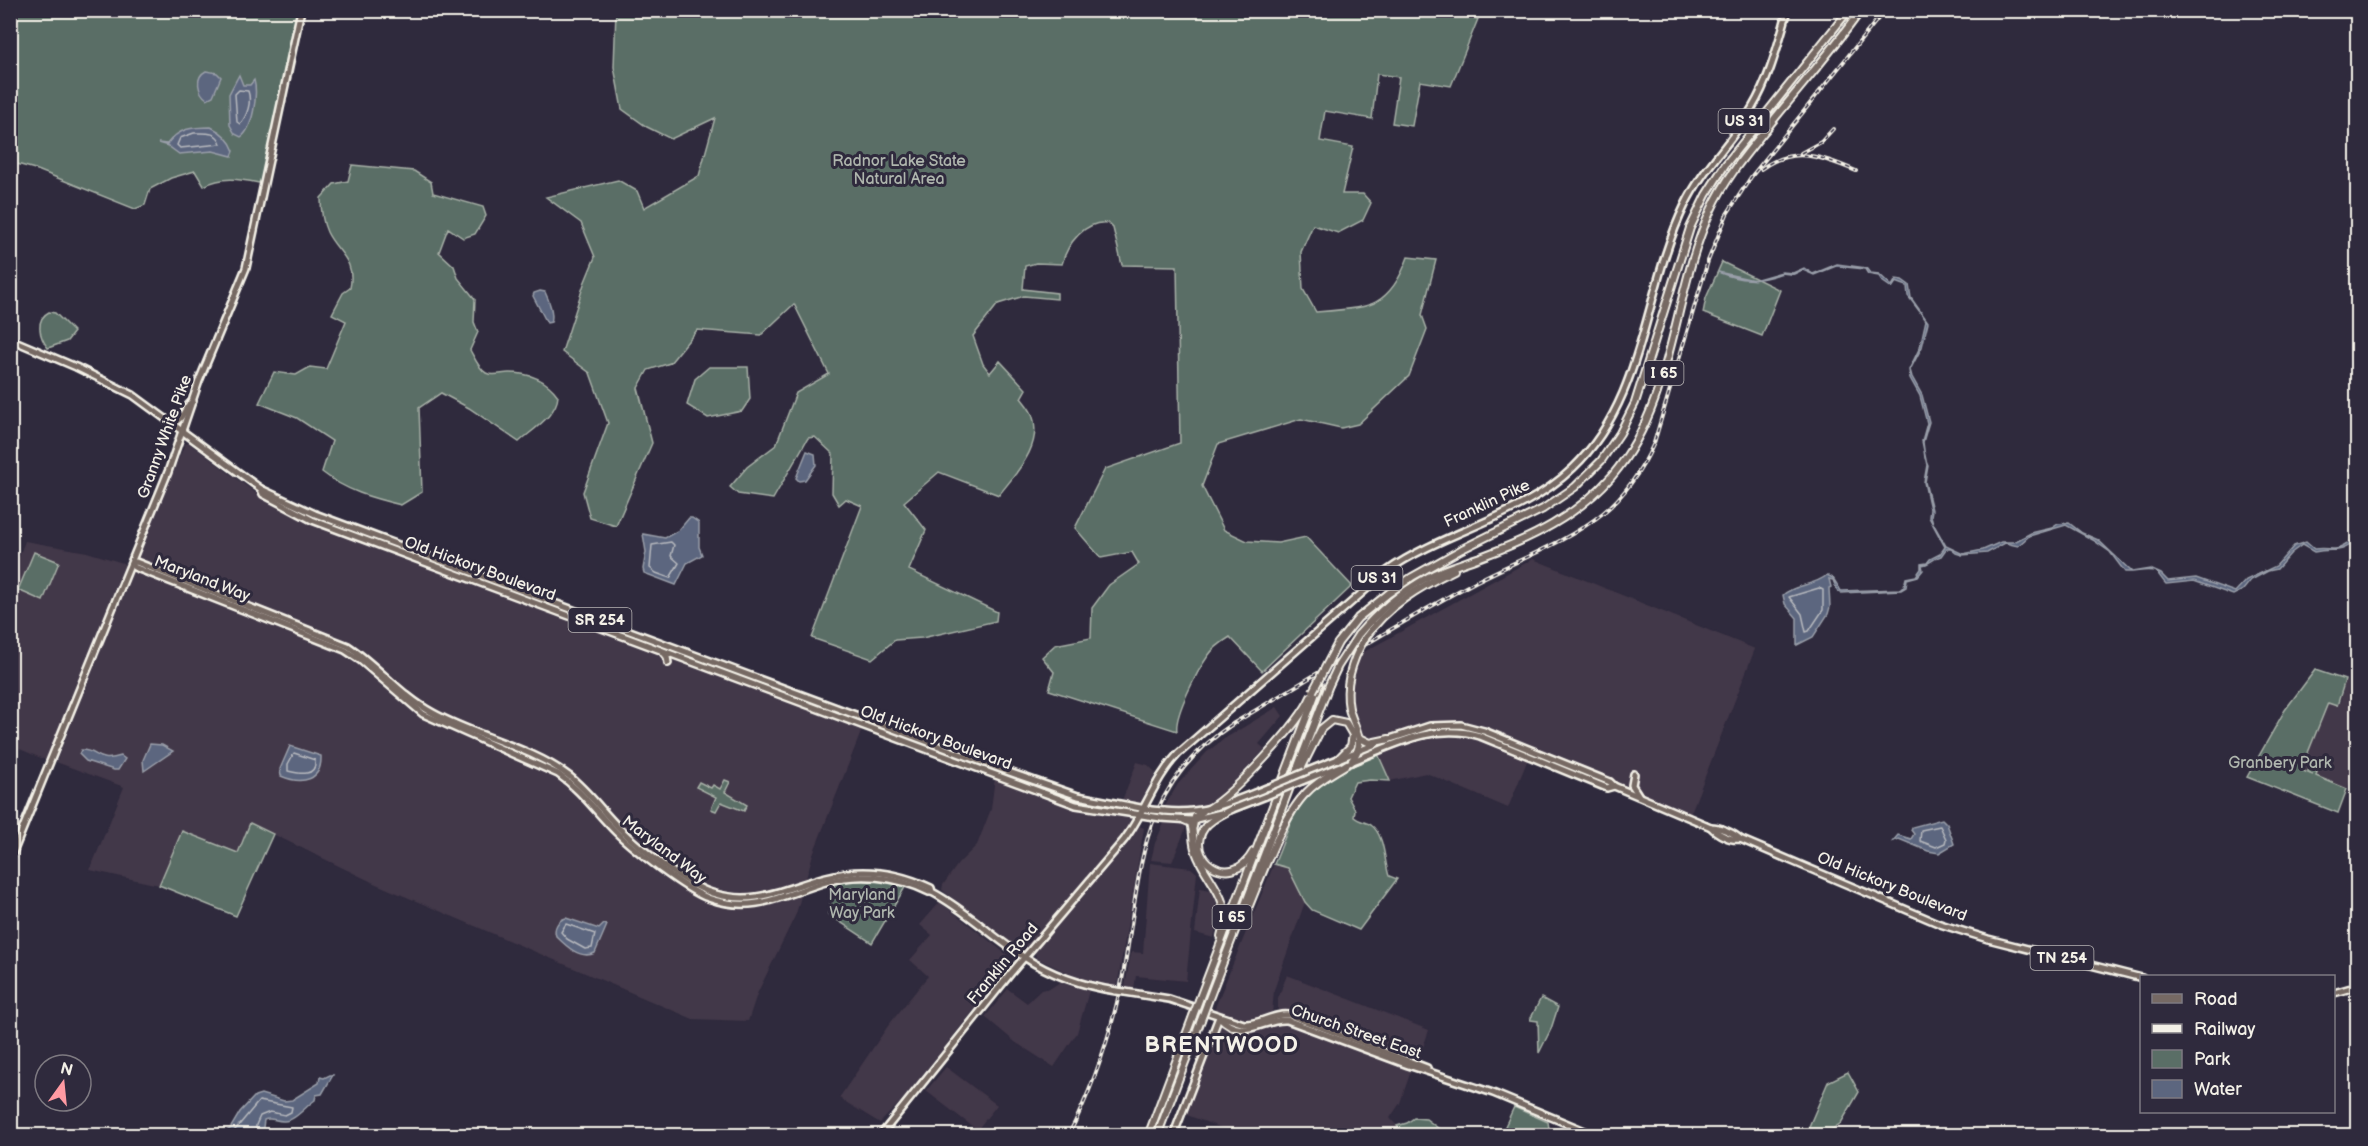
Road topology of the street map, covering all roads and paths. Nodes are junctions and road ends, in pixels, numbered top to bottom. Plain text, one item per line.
1 (301, 10) edge
2 (1788, 10) edge
3 (1849, 10) edge
4 (1861, 10) edge
5 (10, 339) edge
6 (193, 401) junction
7 (172, 423) junction
8 (183, 431) junction
9 (132, 563) junction
10 (599, 624) junction
11 (1361, 637) junction
12 (1340, 644) junction
13 (661, 650) junction
14 (668, 663) dead end
15 (1418, 735) joint
16 (1359, 737) junction
17 (1389, 739) junction
18 (1357, 752) junction
19 (1338, 759) junction
20 (1349, 763) junction
21 (1634, 774) dead end
22 (1614, 786) junction
23 (1640, 797) junction
24 (1232, 809) junction
25 (1205, 810) junction
26 (1142, 812) junction
27 (1150, 813) junction
28 (1280, 817) junction
29 (1184, 820) junction
30 (1194, 820) junction
31 (1193, 828) junction
32 (1263, 833) junction
33 (10, 860) edge
34 (1234, 934) junction
35 (1025, 958) junction
36 (2140, 977) edge
37 (2358, 986) edge
38 (2335, 993) edge
39 (1199, 1000) junction
40 (1219, 1017) junction
41 (880, 1136) edge
42 (1148, 1136) edge
43 (1157, 1136) edge
44 (1173, 1136) edge
45 (1597, 1136) edge

1 - 6 main road, Granny White Pike
2 - 26 main road, Franklin Pike / US 31
3 - 12 highway, I 65
4 - 11 highway, I 65
5 - 7 main road, Old Hickory Boulevard / SR 254
6 - 7 main road
6 - 8 main road, Granny White Pike
7 - 8 main road, Old Hickory Boulevard / SR 254
8 - 9 main road, Granny White Pike
8 - 10 main road, Old Hickory Boulevard / SR 254
9 - 33 main road, Granny White Pike
9 - 35 main road, Maryland Way
10 - 13 main road, Old Hickory Boulevard / SR 254
10 - 26 main road, Old Hickory Boulevard / SR 254
11 - 16 highway, bridge
11 - 28 highway, I 65, bridge
12 - 25 highway, bridge
12 - 32 highway, I 65, bridge
13 - 14 main road
13 - 26 main road, Old Hickory Boulevard / SR 254
15 - 20 main road, Old Hickory Boulevard / SR 254
15 - 22 main road, Old Hickory Boulevard / TN 254
16 - 17 highway
16 - 18 highway
17 - 18 main road, Old Hickory Boulevard / TN 254
17 - 22 main road, Old Hickory Boulevard / TN 254
18 - 19 main road, Old Hickory Boulevard / SR 254
18 - 20 highway
19 - 25 main road, Old Hickory Boulevard / SR 254, bridge
19 - 28 highway
20 - 24 main road, Old Hickory Boulevard / SR 254, bridge
20 - 34 highway
21 - 23 main road
22 - 23 main road, Old Hickory Boulevard / TN 254
23 - 36 main road, Old Hickory Boulevard / TN 254
24 - 30 main road, Old Hickory Boulevard / SR 254
24 - 32 highway
25 - 27 main road, Old Hickory Boulevard / SR 254, bridge
25 - 30 highway
26 - 27 main road, Old Hickory Boulevard / SR 254
26 - 35 main road, Franklin Road / US 31
27 - 29 main road, Old Hickory Boulevard / SR 254, bridge
28 - 34 highway, I 65
29 - 30 main road, Old Hickory Boulevard / SR 254
29 - 31 highway
30 - 31 highway
31 - 39 highway
32 - 39 highway, I 65
34 - 43 highway, I 65, bridge
35 - 40 main road, Church Street East, bridge
35 - 41 main road, Franklin Road / US 31
37 - 38 main road
39 - 42 highway, I 65, bridge
40 - 44 main road
40 - 45 main road, Church Street East

